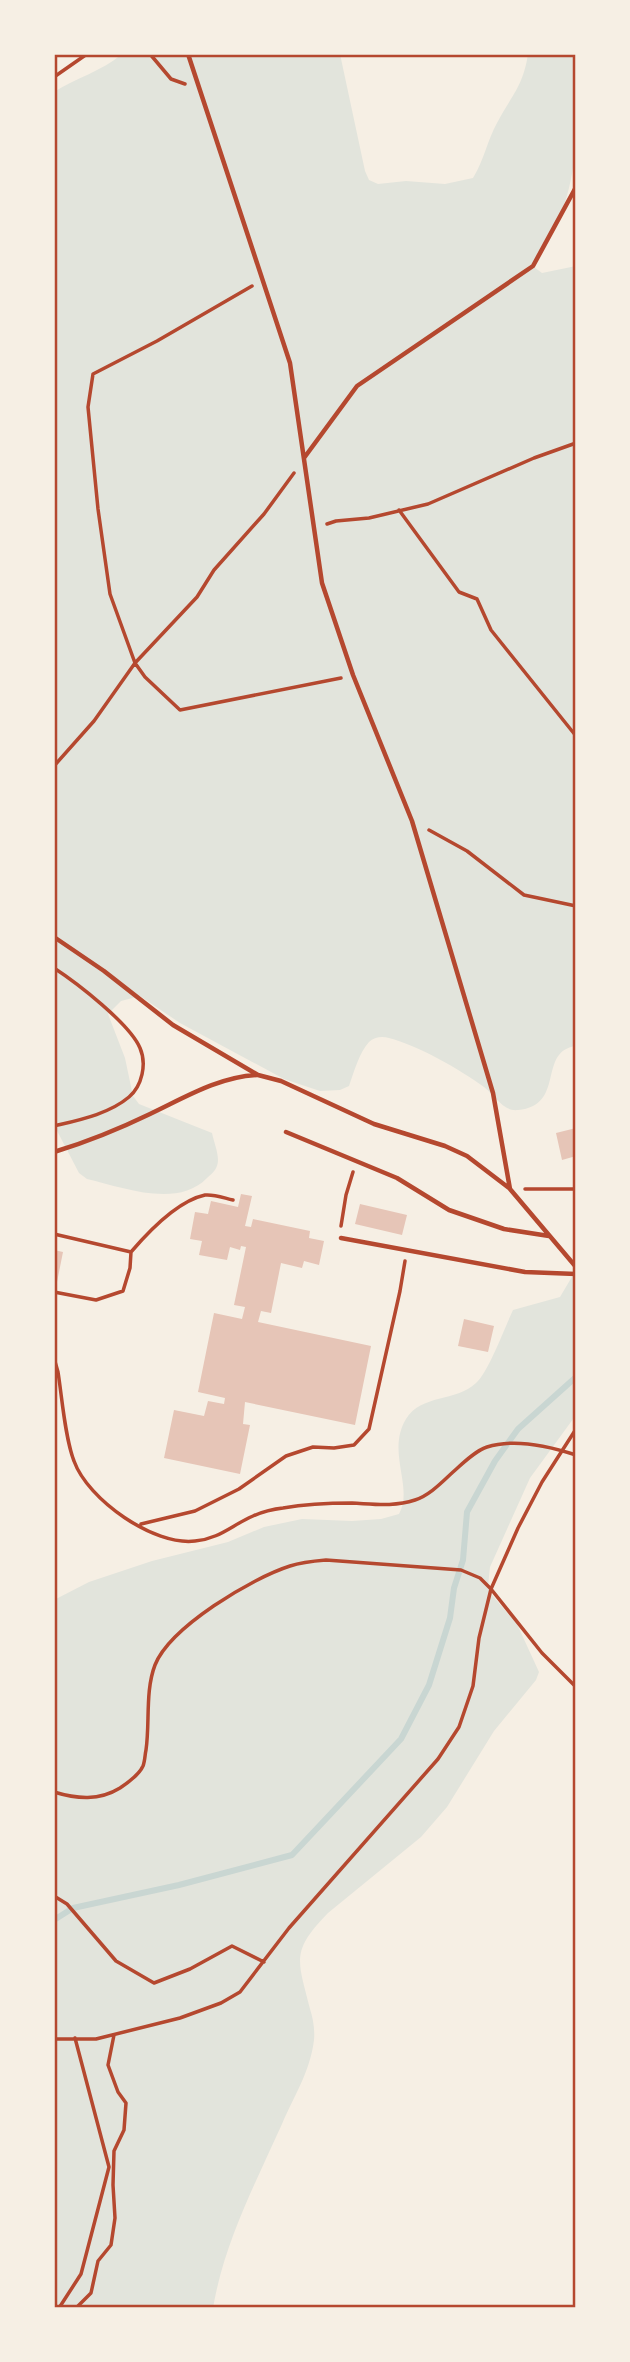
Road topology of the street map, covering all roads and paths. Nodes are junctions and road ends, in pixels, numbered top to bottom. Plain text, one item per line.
1 (87, 54) edge
2 (150, 54) edge
3 (188, 54) edge
4 (54, 77) edge
5 (199, 89) junction
6 (576, 187) edge
7 (264, 279) junction
8 (576, 443) edge
9 (304, 459) junction
10 (399, 510) junction
11 (315, 528) junction
12 (135, 663) junction
13 (354, 675) junction
14 (576, 736) edge
15 (54, 766) edge
16 (412, 821) junction
17 (576, 906) edge
18 (54, 937) edge
19 (54, 968) edge
20 (258, 1075) junction
21 (54, 1126) edge
22 (286, 1132) dead end
23 (54, 1152) edge
24 (357, 1162) junction
25 (510, 1189) junction
26 (576, 1189) edge
27 (233, 1199) dead end
28 (54, 1234) edge
29 (550, 1237) junction
30 (341, 1238) joint
31 (407, 1251) junction
32 (131, 1252) junction
33 (576, 1267) edge
34 (576, 1274) edge
35 (54, 1292) edge
36 (54, 1358) edge
37 (56, 1373) edge
38 (576, 1429) edge
39 (562, 1450) junction
40 (576, 1455) edge
41 (139, 1525) junction
42 (491, 1589) junction
43 (576, 1688) edge
44 (54, 1792) edge
45 (54, 1896) edge
46 (264, 1962) junction
47 (114, 2035) junction
48 (75, 2038) junction
49 (54, 2039) edge
50 (59, 2308) edge
51 (76, 2308) edge

1 - 4 path
2 - 5 path
3 - 5 lane
5 - 7 lane
6 - 9 lane
7 - 9 lane
7 - 12 path
8 - 10 path
9 - 11 lane
9 - 12 path
10 - 11 path
10 - 14 path
11 - 13 lane
12 - 13 path
12 - 15 path
13 - 16 lane
16 - 17 path
16 - 25 lane
18 - 20 lane
19 - 21 path
20 - 23 lane
20 - 25 lane
22 - 24 lane
24 - 29 lane
24 - 30 path
25 - 26 path
25 - 29 lane
27 - 32 path
28 - 32 path
29 - 33 lane
30 - 31 lane
31 - 34 lane
31 - 41 path
32 - 35 path
36 - 37 path
37 - 41 path
38 - 39 path
39 - 40 path
39 - 41 path
39 - 42 path
42 - 43 path
42 - 44 path
42 - 46 path
45 - 46 path
46 - 47 path
47 - 48 path
47 - 51 path
48 - 49 path
48 - 50 path

